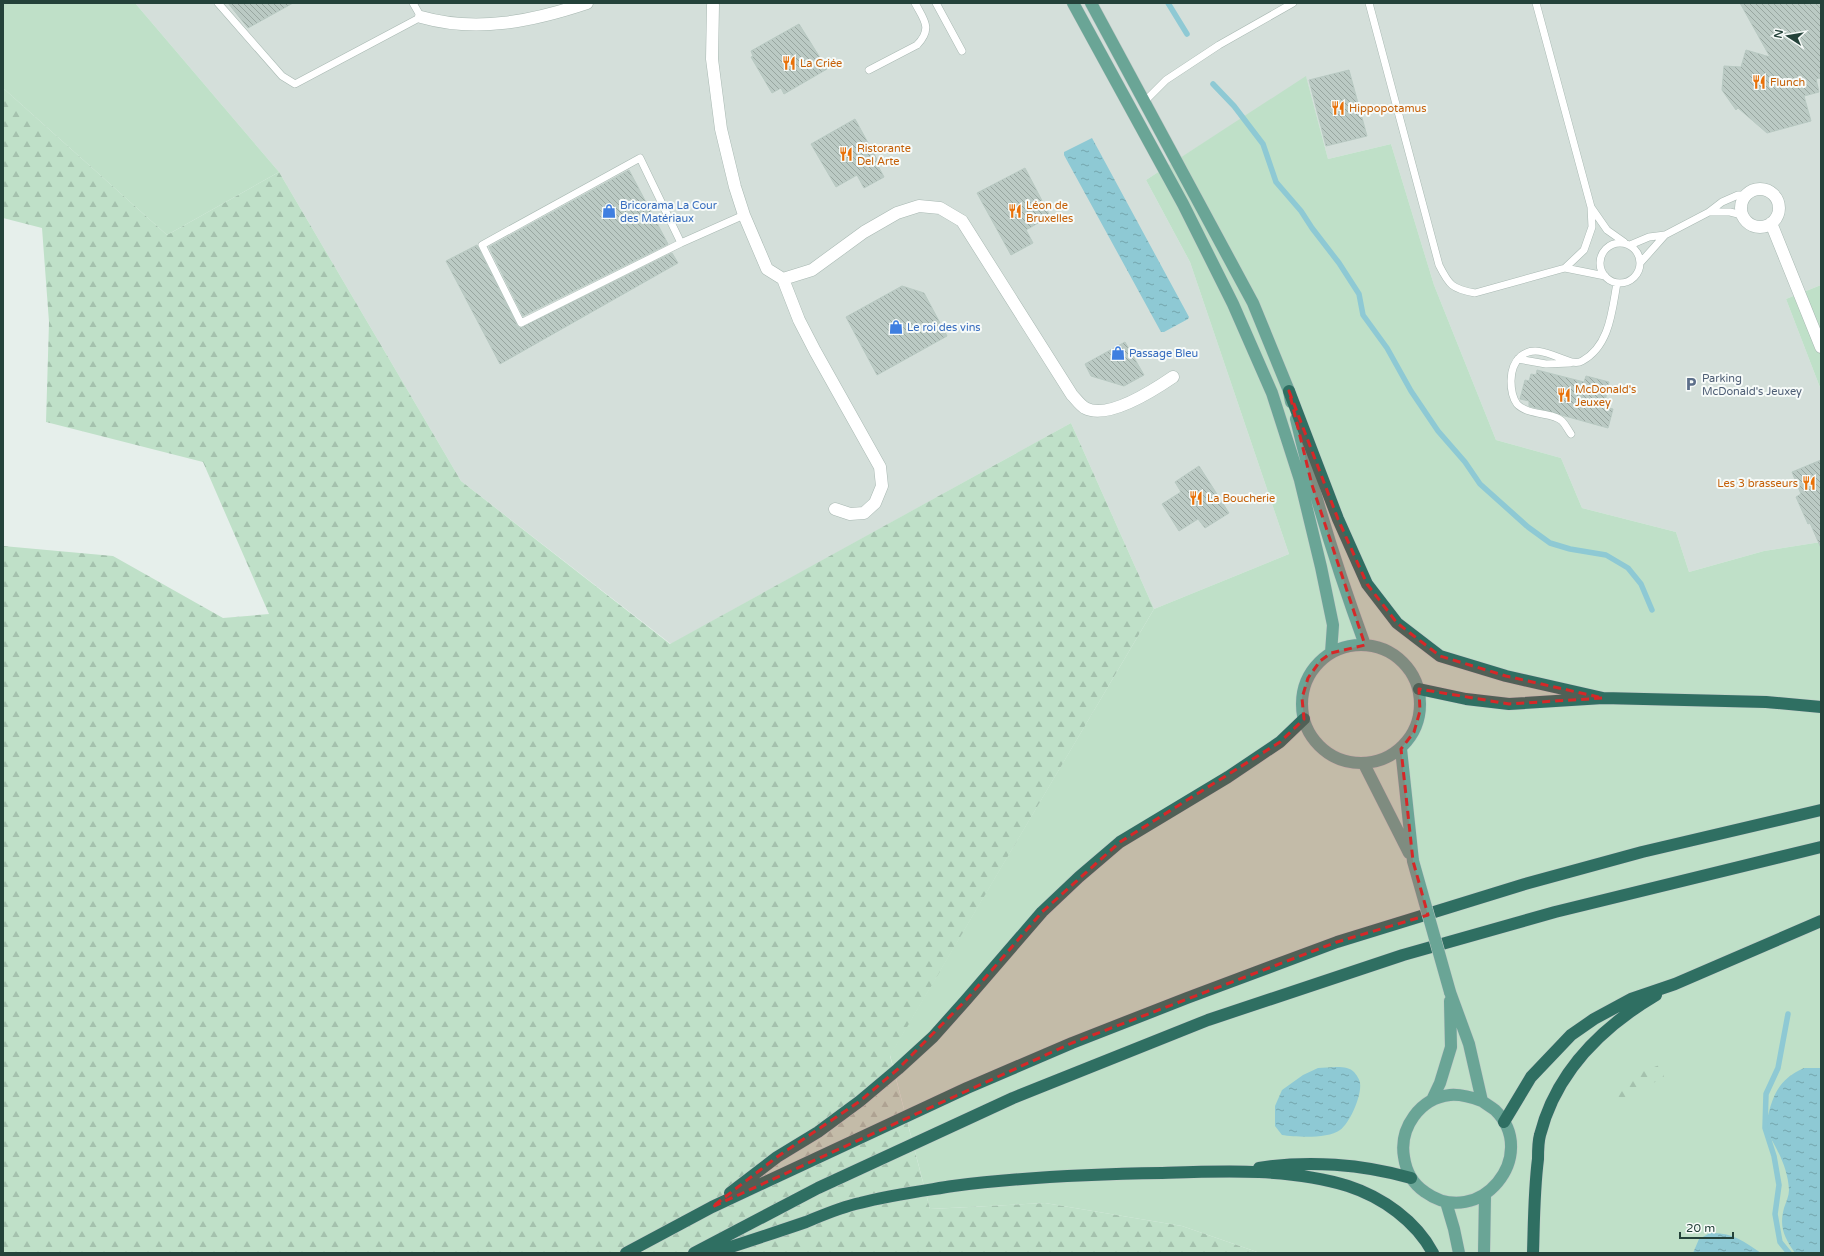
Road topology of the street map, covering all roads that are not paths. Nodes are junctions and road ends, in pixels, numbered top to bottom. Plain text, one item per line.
1 (218, 3) edge
2 (413, 3) edge
3 (587, 3) edge
4 (915, 3) edge
5 (936, 3) edge
6 (1074, 3) edge
7 (1091, 3) edge
8 (1293, 3) edge
9 (1369, 3) edge
10 (1536, 3) edge
11 (713, 4) edge
12 (422, 17) junction
13 (962, 51) dead end
14 (869, 70) dead end
15 (1144, 102) junction
16 (1746, 195) junction
17 (1591, 207) junction
18 (1709, 212) junction
19 (744, 215) junction
20 (1742, 215) junction
21 (1771, 223) junction
22 (1665, 235) junction
23 (681, 243) junction
24 (1627, 244) junction
25 (1641, 262) junction
26 (1565, 268) junction
27 (1605, 276) junction
28 (783, 279) junction
29 (1617, 283) junction
30 (1821, 347) edge
31 (1518, 359) junction
32 (1572, 363) junction
33 (1173, 377) dead end
34 (1289, 391) junction
35 (1571, 434) dead end
36 (835, 509) dead end
37 (1365, 645) junction
38 (1331, 652) junction
39 (1419, 689) junction
40 (1603, 698) junction
41 (1821, 707) edge
42 (1304, 719) junction
43 (1401, 749) junction
44 (1364, 764) junction
45 (1821, 810) edge
46 (1821, 847) edge
47 (1413, 861) junction
48 (1821, 922) edge
49 (1676, 984) junction
50 (1450, 992) junction
51 (1432, 1100) junction
52 (1482, 1101) junction
53 (1504, 1122) junction
54 (1242, 1171) junction
55 (1411, 1178) junction
56 (1485, 1195) junction
57 (1446, 1202) junction
58 (712, 1207) junction
59 (626, 1253) edge
60 (694, 1253) edge
61 (712, 1253) edge
62 (1433, 1253) edge
63 (1459, 1253) edge
64 (1484, 1253) edge
65 (1533, 1253) edge

1 - 12 lane
2 - 12 lane
3 - 12 street
4 - 14 lane
5 - 13 lane
6 - 38 main road
7 - 15 main road
8 - 15 lane
9 - 26 lane
10 - 17 lane
11 - 19 street
15 - 34 main road
16 - 18 lane
16 - 20 street
16 - 21 street
17 - 24 lane
17 - 26 lane
18 - 20 lane
18 - 22 lane
19 - 23 lane
19 - 28 street
20 - 21 street
21 - 30 street
22 - 24 lane
22 - 25 lane
23 - 23 lane
24 - 25 lane
24 - 27 lane
25 - 29 lane
26 - 27 lane
27 - 29 lane
28 - 33 street
28 - 36 street
29 - 32 lane
31 - 32 lane
31 - 32 lane
31 - 35 lane
34 - 37 main road
34 - 40 highway
37 - 38 main road
37 - 39 main road
38 - 42 main road
39 - 40 highway
39 - 43 main road
40 - 41 highway
42 - 44 main road
42 - 58 highway
43 - 44 main road
43 - 47 main road
44 - 47 main road
45 - 58 highway
46 - 60 highway
47 - 50 main road, bridge
48 - 49 highway
49 - 53 highway
49 - 65 highway
50 - 51 main road
50 - 52 main road
51 - 52 main road
51 - 55 main road
52 - 53 main road
53 - 56 main road
54 - 55 highway
54 - 61 highway
54 - 62 highway
55 - 57 main road
56 - 57 main road
56 - 64 main road
57 - 63 main road
58 - 59 highway

